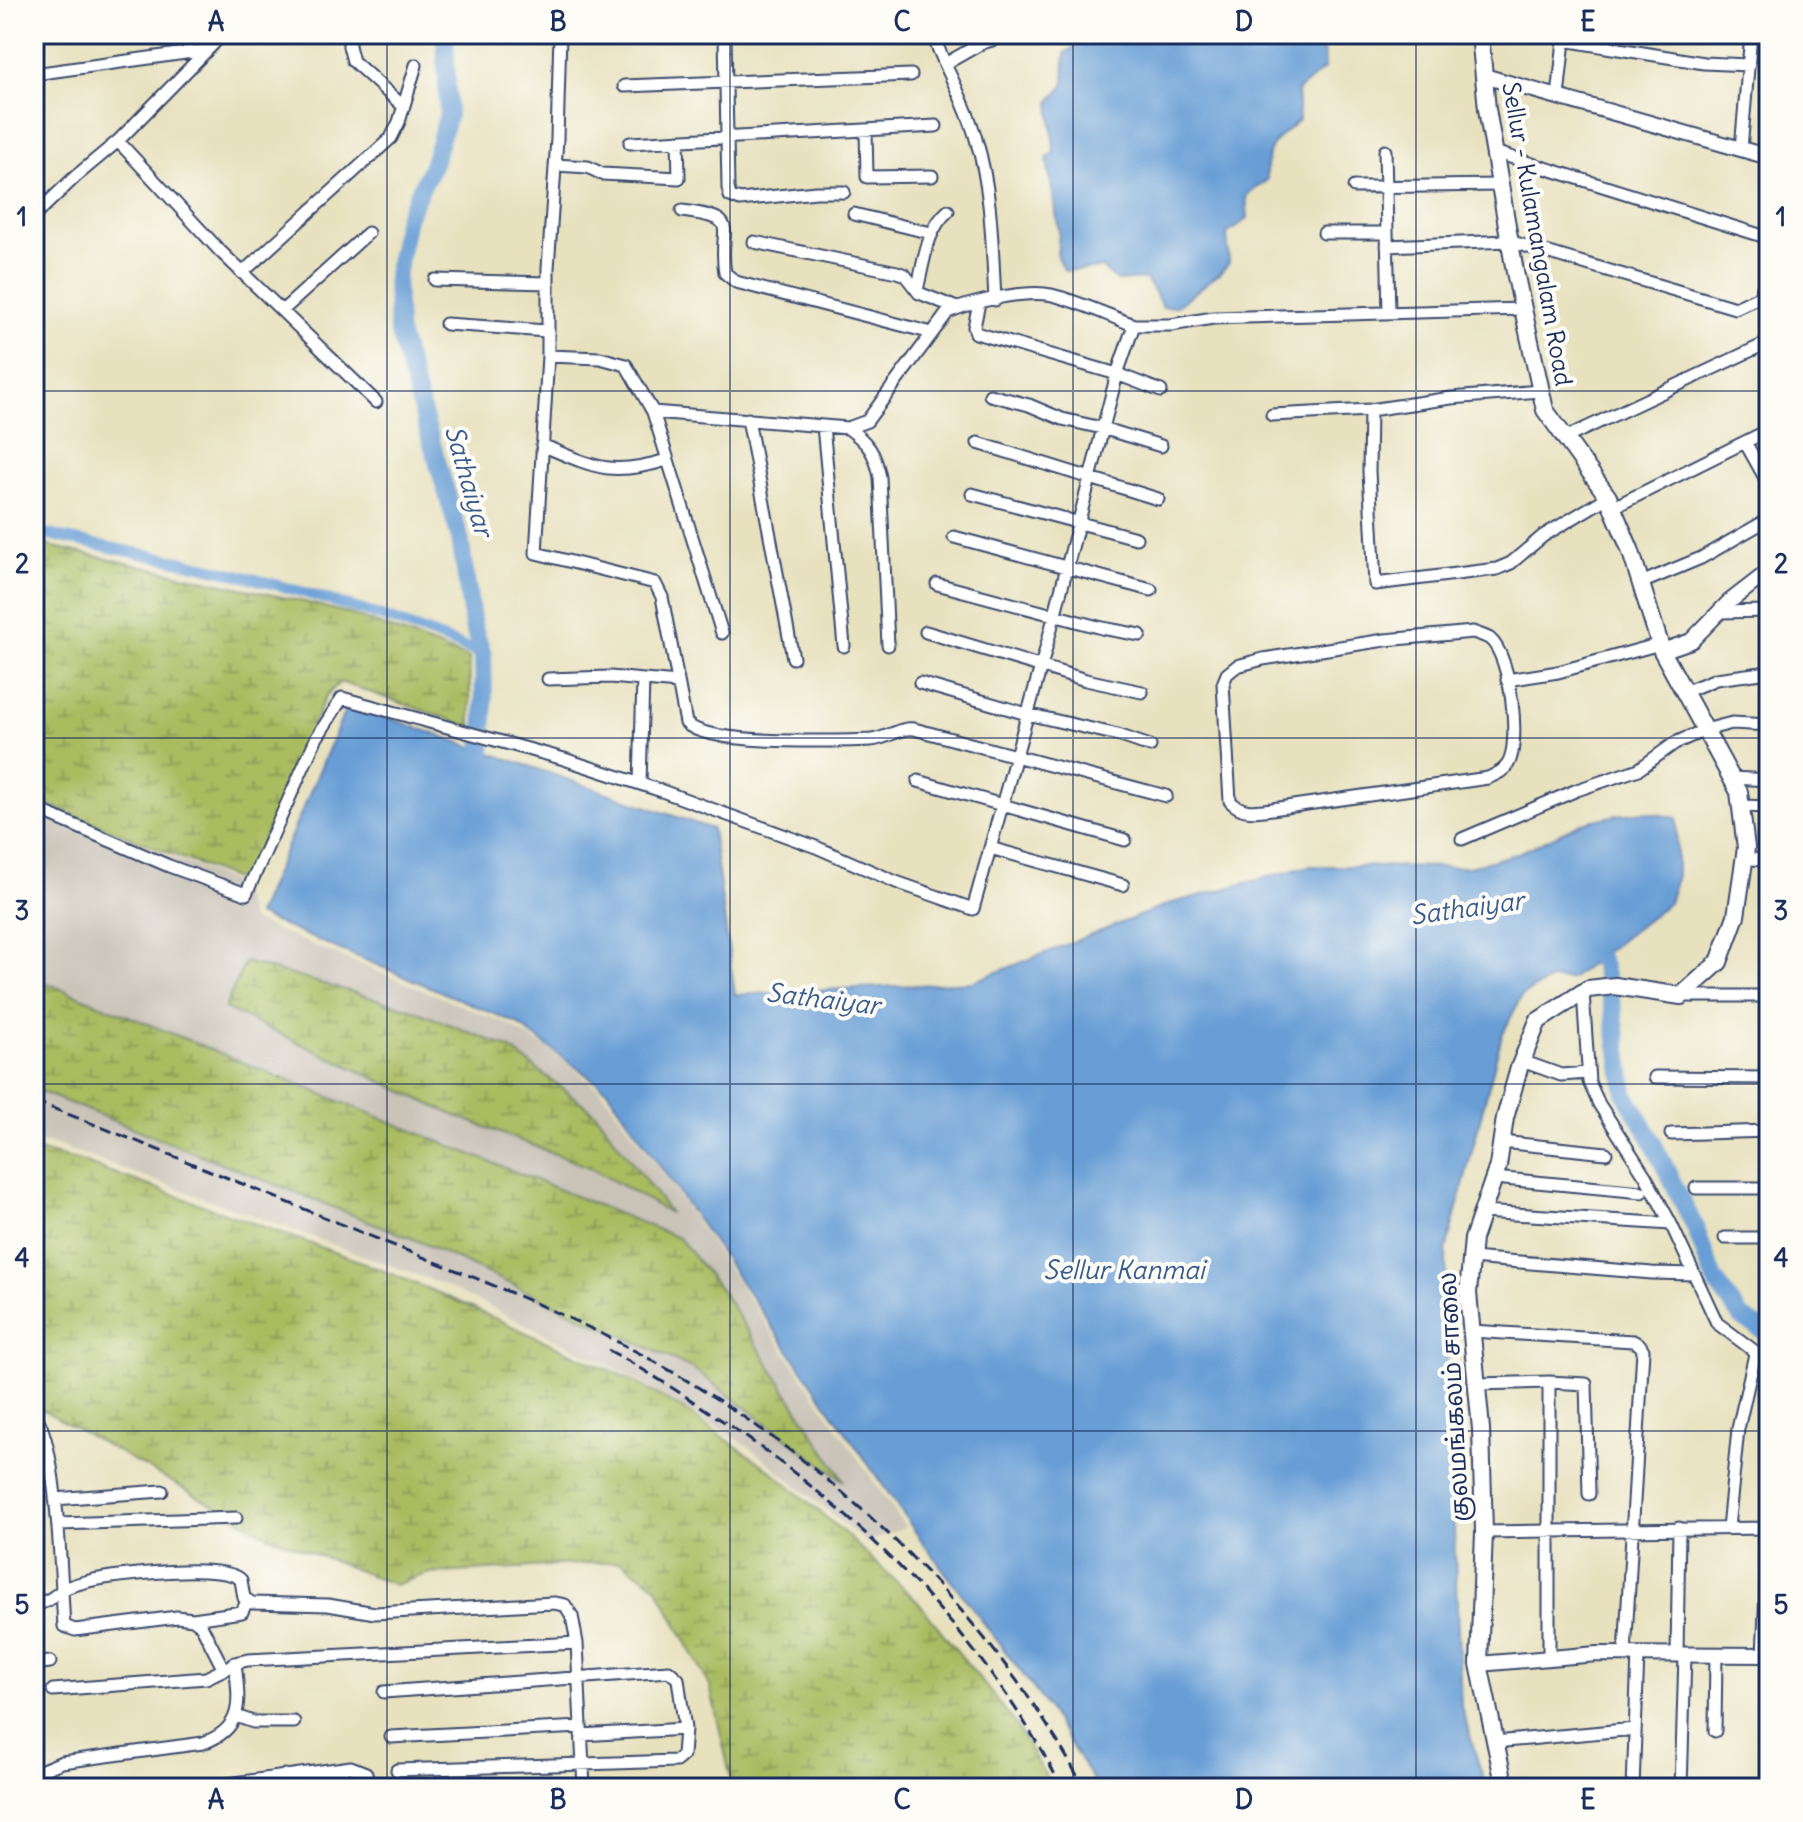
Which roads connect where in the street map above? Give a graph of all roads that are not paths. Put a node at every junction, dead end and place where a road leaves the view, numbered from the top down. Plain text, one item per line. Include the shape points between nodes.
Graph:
1 (187, 34) edge
2 (223, 34) edge
3 (349, 34) edge
4 (560, 34) edge
5 (725, 34) edge
6 (932, 34) edge
7 (1011, 34) edge
8 (1480, 34) edge
9 (1751, 34) edge
10 (980, 38) edge
11 (207, 50) junction
12 (189, 52) junction
13 (945, 64) junction
14 (416, 65) dead end
15 (1749, 65) junction
16 (34, 74) edge
17 (911, 75) dead end
18 (1484, 76) junction
19 (726, 82) junction
20 (624, 86) dead end
21 (1558, 97) junction
22 (403, 106) junction
23 (936, 126) dead end
24 (866, 130) junction
25 (728, 137) junction
26 (678, 140) junction
27 (118, 141) junction
28 (630, 143) dead end
29 (1741, 149) junction
30 (1385, 151) dead end
31 (1494, 152) junction
32 (1769, 157) edge
33 (555, 165) junction
34 (932, 176) dead end
35 (1500, 185) junction
36 (34, 187) edge
37 (1354, 187) dead end
38 (1386, 187) junction
39 (844, 192) dead end
40 (682, 211) dead end
41 (948, 211) dead end
42 (36, 214) edge
43 (854, 214) dead end
44 (368, 233) dead end
45 (931, 233) junction
46 (1324, 233) dead end
47 (1769, 238) edge
48 (1387, 239) junction
49 (1509, 241) junction
50 (754, 242) dead end
51 (242, 273) junction
52 (1769, 274) edge
53 (435, 280) dead end
54 (548, 283) junction
55 (917, 290) junction
56 (1759, 297) junction
57 (995, 300) junction
58 (979, 303) junction
59 (957, 308) junction
60 (1523, 309) junction
61 (1769, 309) edge
62 (282, 311) junction
63 (1389, 313) junction
64 (446, 324) dead end
65 (1134, 325) junction
66 (547, 331) junction
67 (932, 333) junction
68 (1769, 342) edge
69 (548, 356) junction
70 (1117, 374) junction
71 (1161, 391) dead end
72 (1540, 391) junction
73 (990, 395) dead end
74 (376, 402) dead end
75 (1370, 410) junction
76 (653, 412) junction
77 (1272, 415) dead end
78 (748, 419) junction
79 (823, 426) junction
80 (848, 428) junction
81 (1102, 428) junction
82 (1769, 430) edge
83 (1565, 438) junction
84 (1745, 442) junction
85 (978, 443) dead end
86 (542, 445) junction
87 (1161, 446) dead end
88 (667, 460) junction
89 (1090, 476) junction
90 (1769, 485) edge
91 (972, 494) dead end
92 (1158, 499) dead end
93 (1610, 502) junction
94 (1769, 519) edge
95 (1077, 524) junction
96 (954, 537) dead end
97 (1136, 538) dead end
98 (1066, 568) junction
99 (1769, 571) edge
100 (1641, 583) junction
101 (937, 584) dead end
102 (1151, 590) dead end
103 (1769, 611) edge
104 (1719, 612) junction
105 (1054, 615) junction
106 (926, 632) dead end
107 (722, 633) dead end
108 (1140, 635) dead end
109 (888, 645) dead end
110 (844, 646) dead end
111 (1661, 648) junction
112 (793, 658) dead end
113 (1041, 666) junction
114 (1769, 672) edge
115 (548, 679) dead end
116 (643, 680) junction
117 (1507, 680) junction
118 (678, 683) junction
119 (920, 683) dead end
120 (1142, 692) dead end
121 (1684, 692) junction
122 (1027, 714) junction
123 (1769, 725) edge
124 (1705, 730) junction
125 (1150, 746) dead end
126 (1017, 755) junction
127 (1732, 778) junction
128 (1769, 780) edge
129 (918, 781) dead end
130 (640, 783) junction
131 (1166, 796) dead end
132 (1002, 806) junction
133 (1741, 806) junction
134 (1769, 807) edge
135 (34, 808) edge
136 (1462, 839) dead end
137 (1125, 840) dead end
138 (990, 848) junction
139 (1745, 858) junction
140 (1769, 861) edge
141 (1123, 885) dead end
142 (1585, 990) junction
143 (1681, 996) junction
144 (1769, 996) edge
145 (1522, 1061) junction
146 (1588, 1073) junction
147 (1655, 1077) dead end
148 (1769, 1078) edge
149 (1769, 1131) edge
150 (1671, 1134) dead end
151 (1501, 1142) junction
152 (1606, 1153) dead end
153 (1494, 1178) junction
154 (1696, 1188) dead end
155 (1769, 1188) edge
156 (1642, 1192) dead end
157 (1482, 1212) junction
158 (1671, 1224) junction
159 (1725, 1238) dead end
160 (1769, 1238) edge
161 (1471, 1258) junction
162 (1694, 1274) junction
163 (1472, 1331) junction
164 (1755, 1354) junction
165 (1769, 1362) edge
166 (1549, 1382) junction
167 (1477, 1384) junction
168 (34, 1414) edge
169 (49, 1461) junction
170 (34, 1462) edge
171 (162, 1491) dead end
172 (1589, 1494) dead end
173 (55, 1499) junction
174 (236, 1518) dead end
175 (59, 1524) junction
176 (1633, 1528) junction
177 (1679, 1528) junction
178 (1728, 1528) junction
179 (1769, 1528) edge
180 (1551, 1530) junction
181 (1484, 1532) junction
182 (61, 1590) junction
183 (247, 1601) junction
184 (34, 1605) edge
185 (193, 1619) junction
186 (577, 1643) junction
187 (1632, 1654) junction
188 (1681, 1655) junction
189 (1716, 1655) junction
190 (1766, 1655) edge
191 (1549, 1658) junction
192 (50, 1662) dead end
193 (235, 1663) junction
194 (34, 1664) edge
195 (1479, 1664) junction
196 (224, 1670) junction
197 (578, 1679) junction
198 (53, 1690) dead end
199 (384, 1692) dead end
200 (236, 1716) junction
201 (294, 1722) dead end
202 (685, 1729) junction
203 (1635, 1729) junction
204 (581, 1731) junction
205 (1715, 1731) dead end
206 (391, 1737) dead end
207 (1495, 1742) junction
208 (583, 1764) junction
209 (397, 1770) dead end
210 (34, 1774) edge
211 (286, 1782) edge
212 (42, 1788) edge
213 (199, 1788) edge
214 (369, 1788) edge
215 (584, 1788) edge
216 (1505, 1788) edge
217 (1633, 1788) edge
218 (1681, 1788) edge

1 - 12 street
2 - 11 street
3 - 22 street via 353,61
4 - 33 street
5 - 19 street
6 - 13 street
7 - 10 street
8 - 18 main road, Sellur - Kulamangalam Road
9 - 15 street
10 - 13 street
11 - 12 street
11 - 27 street
12 - 16 street
13 - 57 street via 976,136 983,167
14 - 22 street
15 - 21 street via 1704,63 1564,40
15 - 29 street
17 - 19 street
18 - 21 street
18 - 31 main road, Sellur - Kulamangalam Road
19 - 20 street
19 - 25 street
21 - 29 street
22 - 51 street via 391,138
23 - 24 street
24 - 25 street
24 - 34 street via 867,177
25 - 26 street
25 - 39 street via 728,188 735,199
26 - 28 street
26 - 33 street via 679,178 602,174 588,167
27 - 42 street
27 - 51 street
29 - 32 street
30 - 38 street
31 - 35 main road, Sellur - Kulamangalam Road
31 - 47 street
33 - 54 street
35 - 38 street
35 - 49 main road, Sellur - Kulamangalam Road
36 - 42 street
37 - 38 street
38 - 48 street
40 - 67 street via 721,219 725,273 736,282
41 - 45 street
43 - 45 street
44 - 62 street
45 - 55 street
46 - 48 street
48 - 49 street
48 - 63 street
49 - 56 street via 1735,308
49 - 60 main road, Sellur - Kulamangalam Road
50 - 55 street via 897,272
51 - 62 street
52 - 56 street
53 - 54 street
54 - 66 street
55 - 59 street
56 - 61 street
57 - 58 street
57 - 65 street via 1051,295
58 - 59 street
58 - 70 street via 976,333
59 - 67 street
60 - 63 street
60 - 72 main road, Sellur - Kulamangalam Road
62 - 74 street
63 - 65 street
64 - 66 street
65 - 70 street
66 - 69 street
67 - 80 street via 867,421
68 - 83 street
69 - 76 street via 626,365
69 - 86 street
70 - 71 street
70 - 81 street
72 - 75 street
72 - 83 main road, Sellur - Kulamangalam Road via 1545,410
73 - 81 street
75 - 77 street
75 - 93 street via 1375,584 1497,569 1543,536
76 - 78 street
76 - 88 street
78 - 79 street
78 - 112 street
79 - 80 street
79 - 110 street
80 - 109 street via 867,443 880,477
81 - 87 street
81 - 89 street
82 - 84 street
83 - 93 main road, Sellur - Kulamangalam Road
84 - 90 street
84 - 93 street
85 - 89 street
86 - 88 street via 615,470
86 - 118 street via 536,553 655,583
88 - 107 street
89 - 92 street
89 - 95 street
91 - 95 street
93 - 100 main road, Sellur - Kulamangalam Road
94 - 100 street via 1701,558
95 - 97 street
95 - 98 street
96 - 98 street
98 - 102 street
98 - 105 street
99 - 104 street
100 - 111 main road, Sellur - Kulamangalam Road
101 - 105 street
103 - 104 street
104 - 111 street via 1691,641
105 - 108 street
105 - 113 street
106 - 113 street
111 - 117 street
111 - 121 main road, Sellur - Kulamangalam Road
113 - 120 street
113 - 122 street
114 - 121 street via 1716,679
115 - 116 street
116 - 118 street
116 - 130 street
117 - 117 street via 1514,748 1504,770 1488,778 1251,811 1237,809 1230,801 1223,684 1237,666 1385,640 1473,632 1490,638 1498,649
118 - 126 street via 686,723 700,733 855,741 883,740 902,730
119 - 122 street
121 - 124 main road, Sellur - Kulamangalam Road
122 - 125 street
122 - 126 street
123 - 124 street via 1732,723
124 - 127 main road, Sellur - Kulamangalam Road
124 - 136 street via 1675,743 1639,769
126 - 131 street
126 - 132 street
127 - 128 street
127 - 133 main road, Sellur - Kulamangalam Road
129 - 132 street
130 - 135 street via 342,698 316,739 246,894
130 - 138 street via 973,909
132 - 137 street
132 - 138 street
133 - 134 street
133 - 139 main road, Sellur - Kulamangalam Road
138 - 141 street
139 - 140 street
139 - 143 main road, Sellur - Kulamangalam Road via 1736,916 1719,962
142 - 143 main road, குலமங்கலம் சாலை via 1615,986
142 - 145 main road, குலமங்கலம் சாலை via 1538,1021
142 - 146 street
143 - 144 street
145 - 146 street via 1561,1075
145 - 151 main road, குலமங்கலம் சாலை
146 - 158 street via 1599,1104
147 - 148 street
149 - 150 street
151 - 152 street
151 - 153 main road, குலமங்கலம் சாலை
153 - 156 street
153 - 157 main road, குலமங்கலம் சாலை
154 - 155 street
157 - 158 street
157 - 161 main road, குலமங்கலம் சாலை
158 - 162 street
159 - 160 street
161 - 162 street
161 - 163 main road, குலமங்கலம் சாலை
162 - 164 street via 1717,1323
163 - 167 main road, குலமங்கலம் சாலை
163 - 176 street via 1640,1345 1644,1360
164 - 165 street
164 - 178 street via 1738,1429
166 - 167 street
166 - 172 street via 1580,1382 1587,1387
166 - 180 street
167 - 181 main road, குலமங்கலம் சாலை
168 - 169 street via 44,1430
169 - 170 street
169 - 173 street
171 - 173 street
173 - 175 street
174 - 175 street
175 - 182 street
176 - 177 street
176 - 180 street
176 - 187 street
177 - 178 street
177 - 188 street
178 - 179 street
179 - 190 street
180 - 181 street
180 - 191 street
181 - 195 main road, குலமங்கலம் சாலை
182 - 183 street via 147,1573 232,1573 241,1580
182 - 184 street via 54,1599
182 - 185 street via 64,1626 75,1630
183 - 185 street via 242,1612
183 - 186 street via 375,1613 554,1603 570,1609
185 - 196 street
186 - 193 street
186 - 197 street
187 - 188 street
187 - 191 street
187 - 203 street
188 - 189 street
188 - 218 street
189 - 190 street
189 - 205 street
191 - 195 street
192 - 194 street
193 - 196 street
193 - 200 street
195 - 207 main road, குலமங்கலம் சாலை
196 - 198 street via 206,1678
197 - 199 street
197 - 202 street via 673,1672
197 - 204 street
200 - 201 street via 253,1722
200 - 210 street via 226,1732 203,1743 62,1762
202 - 204 street
202 - 208 street via 683,1755 676,1761
203 - 207 street
203 - 217 street
204 - 206 street
204 - 208 street
207 - 216 main road, குலமங்கலம் சாலை
208 - 209 street
208 - 215 street
210 - 212 street
211 - 213 street
211 - 214 street via 351,1767 366,1773

